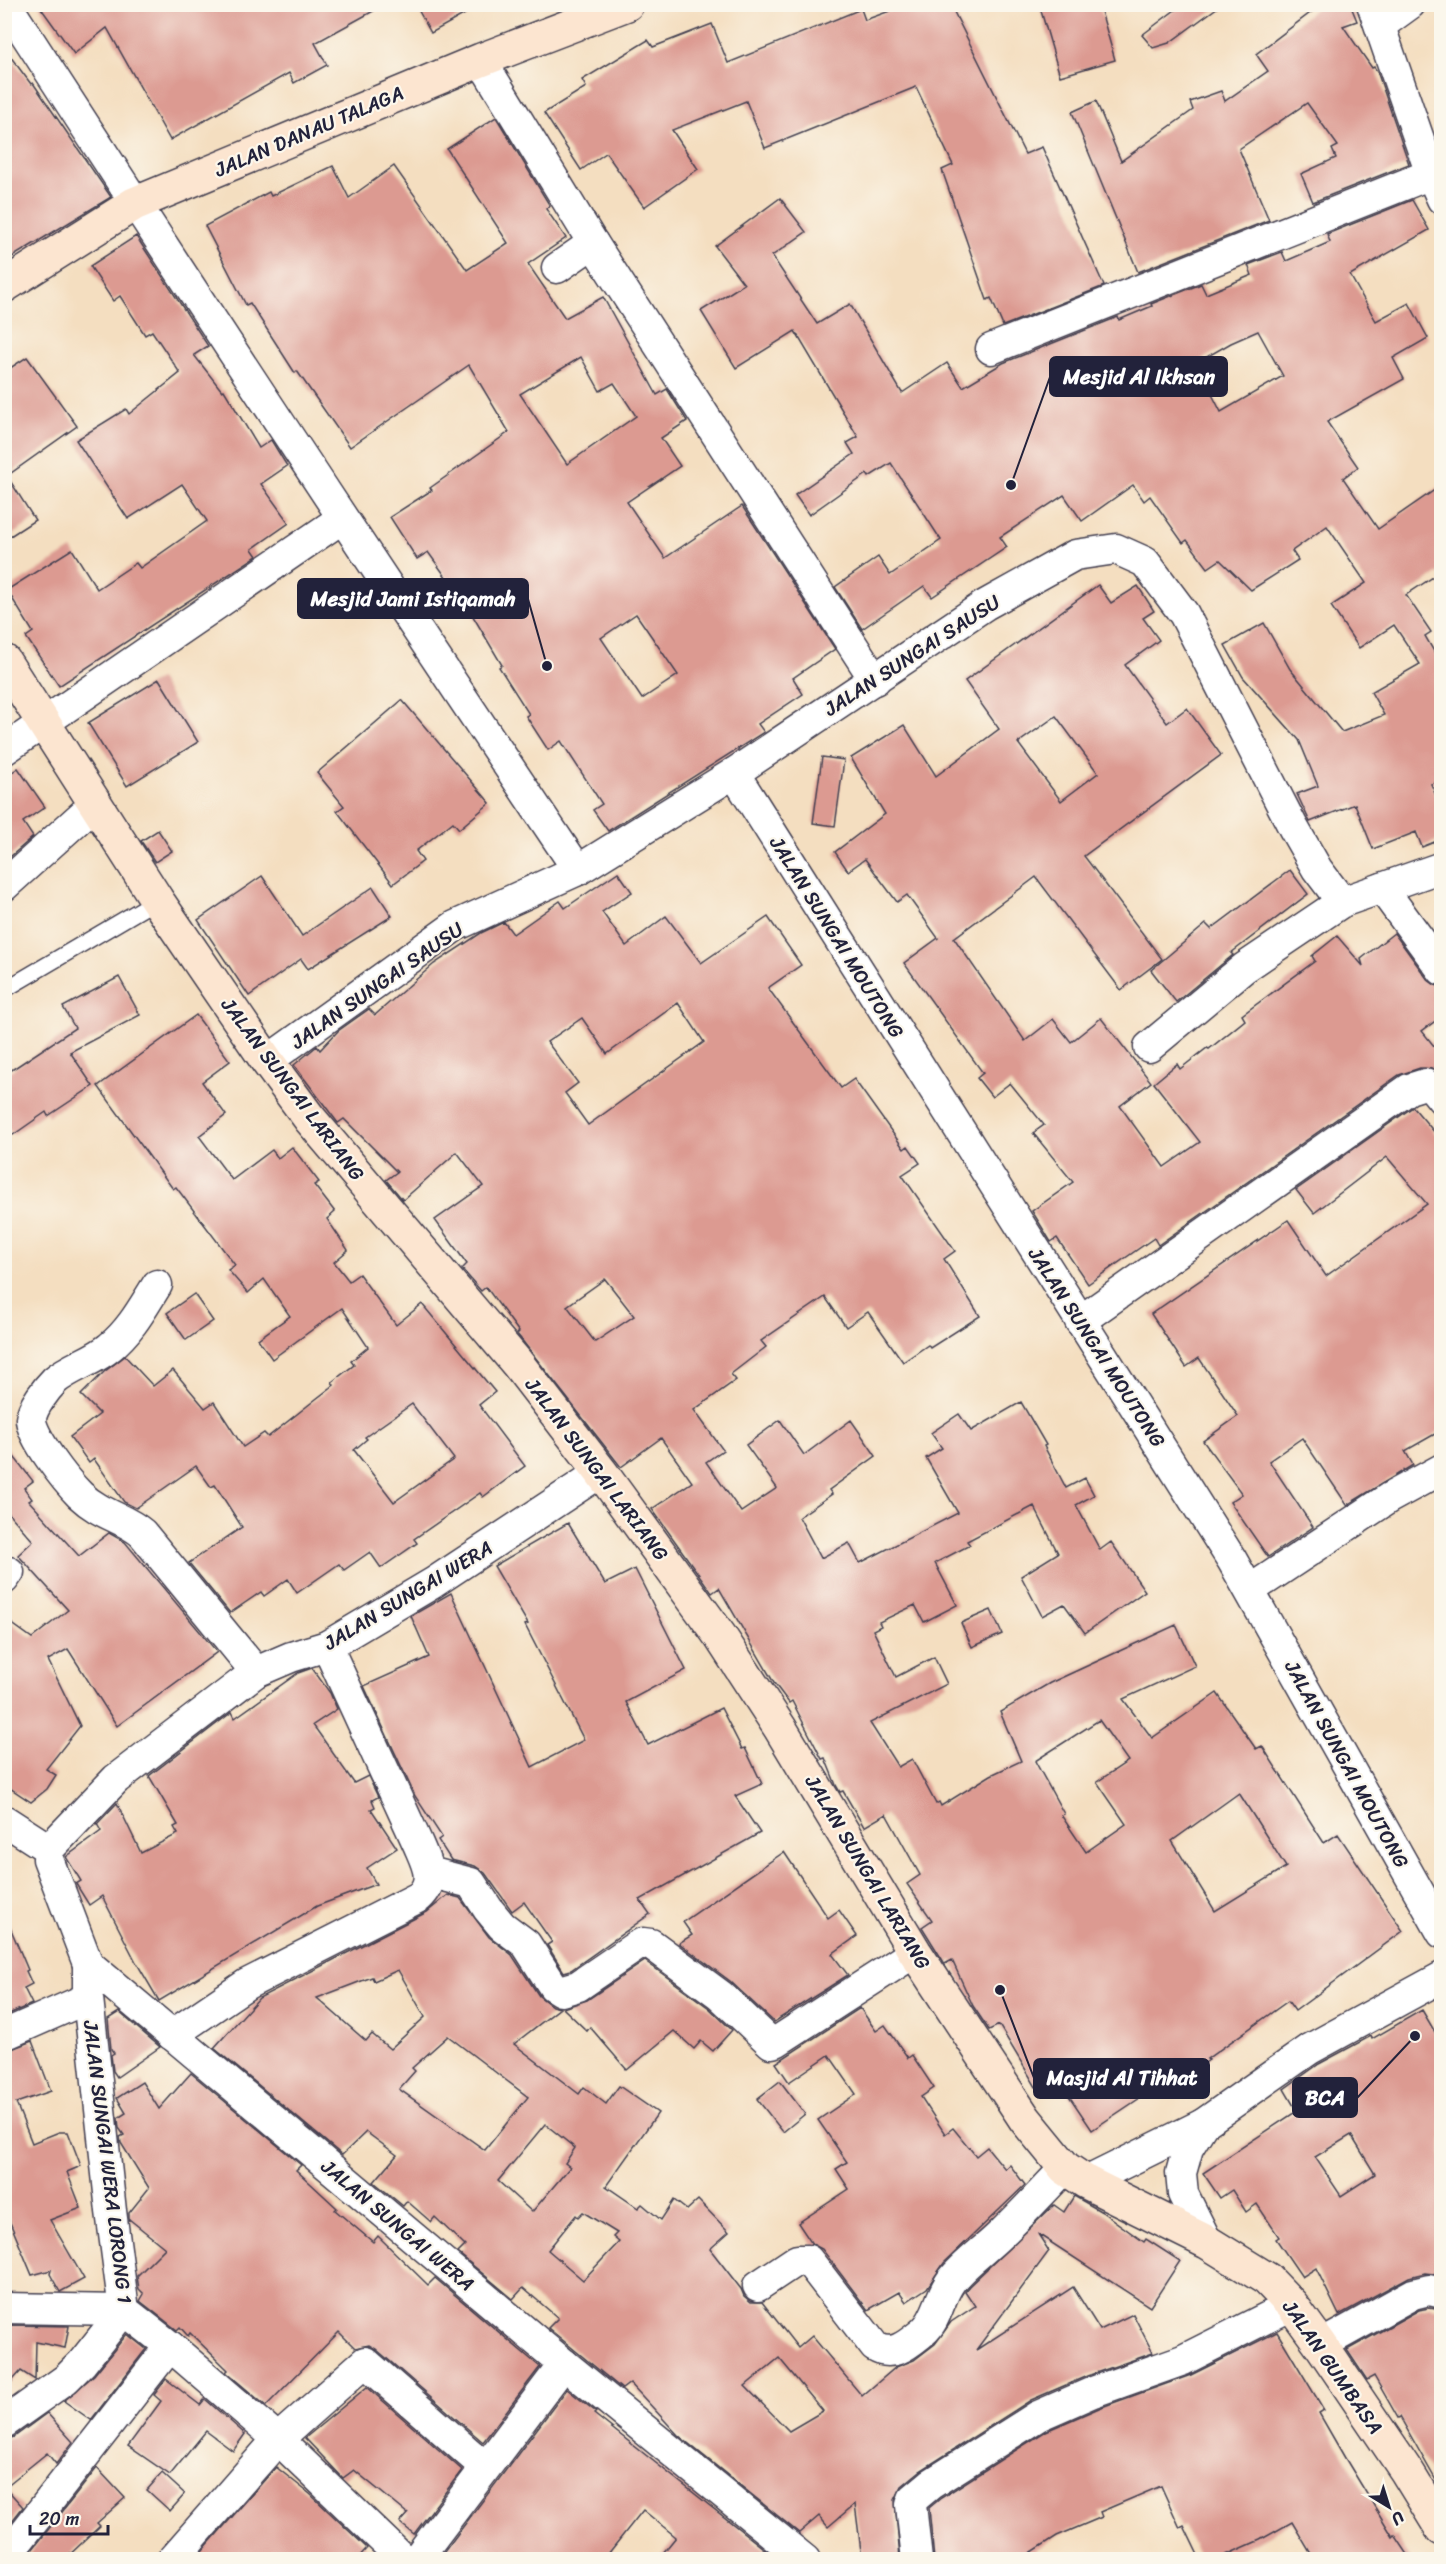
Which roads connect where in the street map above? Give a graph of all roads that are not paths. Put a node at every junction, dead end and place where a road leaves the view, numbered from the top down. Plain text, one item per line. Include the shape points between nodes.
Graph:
1 (6, 4) edge
2 (1410, 4) edge
3 (615, 7) edge
4 (1376, 15) edge
5 (481, 60) junction
6 (1436, 187) edge
7 (134, 204) junction
8 (593, 243) junction
9 (557, 268) dead end
10 (4, 286) edge
11 (991, 349) dead end
12 (341, 519) junction
13 (4, 661) edge
14 (875, 680) junction
15 (45, 723) junction
16 (4, 750) edge
17 (734, 773) junction
18 (96, 803) junction
19 (1442, 867) edge
20 (578, 870) junction
21 (4, 886) edge
22 (1382, 888) junction
23 (157, 900) junction
24 (1342, 902) junction
25 (1442, 970) edge
26 (4, 990) edge
27 (1149, 1047) dead end
28 (267, 1061) junction
29 (1442, 1099) edge
30 (157, 1285) dead end
31 (1080, 1321) junction
32 (1442, 1469) edge
33 (601, 1472) junction
34 (1250, 1590) junction
35 (327, 1646) junction
36 (256, 1672) junction
37 (4, 1820) edge
38 (49, 1849) junction
39 (429, 1872) junction
40 (1442, 1933) edge
41 (915, 1952) junction
42 (88, 1964) junction
43 (1442, 1977) edge
44 (88, 1998) junction
45 (4, 2035) edge
46 (172, 2035) junction
47 (1203, 2124) junction
48 (1076, 2175) junction
49 (1207, 2242) junction
50 (758, 2286) dead end
51 (1442, 2293) edge
52 (1292, 2305) junction
53 (4, 2308) edge
54 (124, 2310) junction
55 (1321, 2345) junction
56 (170, 2346) junction
57 (564, 2364) junction
58 (4, 2422) edge
59 (278, 2439) junction
60 (485, 2467) junction
61 (1442, 2529) edge
62 (4, 2559) edge
63 (172, 2559) edge
64 (404, 2559) edge
65 (416, 2559) edge
66 (805, 2559) edge
67 (917, 2559) edge

1 - 7 street
2 - 4 street
3 - 5 street, JALAN DANAU TALAGA
4 - 6 street
5 - 7 street, JALAN DANAU TALAGA
5 - 8 street
6 - 11 street
7 - 10 street, JALAN DANAU TALAGA
7 - 12 street
8 - 9 street
8 - 14 street
12 - 15 street
12 - 20 street
13 - 15 street, JALAN SUNGAI LARIANG
14 - 17 street, JALAN SUNGAI SAUSU
14 - 24 street, JALAN SUNGAI SAUSU via 985,605 1075,555 1116,549 1144,562 1184,614 1293,827
15 - 16 street
15 - 18 street, JALAN SUNGAI LARIANG
17 - 20 street, JALAN SUNGAI SAUSU
17 - 31 street, JALAN SUNGAI MOUTONG
18 - 21 street
18 - 23 street, JALAN SUNGAI LARIANG
19 - 22 street
20 - 28 street, JALAN SUNGAI SAUSU via 455,926
22 - 24 street
22 - 25 street
23 - 26 lane
23 - 28 street, JALAN SUNGAI LARIANG
24 - 27 street via 1244,968
28 - 33 street, JALAN SUNGAI LARIANG via 325,1137 518,1363
29 - 31 street via 1425,1084 1409,1089
30 - 36 street via 126,1332 110,1348 54,1381 31,1417 33,1427 79,1494 142,1533
31 - 34 street, JALAN SUNGAI MOUTONG
32 - 34 street via 1389,1498
33 - 35 street, JALAN SUNGAI WERA via 463,1565
33 - 41 street, JALAN SUNGAI LARIANG via 726,1645
34 - 40 street, JALAN SUNGAI MOUTONG
35 - 36 street, JALAN SUNGAI WERA
35 - 39 street
36 - 38 street, JALAN SUNGAI WERA via 116,1779
37 - 38 street
38 - 42 street, JALAN SUNGAI WERA via 48,1859
39 - 41 street via 471,1883 502,1926 525,1944 553,1986 561,1991 578,1986 635,1947 651,1944 720,1995 771,2043
39 - 46 street via 428,1885 419,1897 247,1984
41 - 48 street, JALAN SUNGAI LARIANG via 1025,2119
42 - 44 street, JALAN SUNGAI WERA LORONG 1
42 - 46 street, JALAN SUNGAI WERA
43 - 47 street via 1310,2049
44 - 45 street
44 - 54 street, JALAN SUNGAI WERA LORONG 1
46 - 57 street, JALAN SUNGAI WERA
47 - 48 street
47 - 49 street via 1188,2148 1181,2173 1183,2194
48 - 49 street, JALAN SUNGAI LARIANG
48 - 50 street via 951,2281 925,2331 893,2351 887,2353 875,2347 808,2260 797,2260
49 - 52 street, JALAN GUMBASA via 1267,2279
51 - 55 street via 1429,2290 1413,2294
52 - 55 street, JALAN GUMBASA
52 - 67 street via 1183,2360 1038,2416 931,2484 911,2505
53 - 54 street
54 - 56 street, JALAN SUNGAI WERA LORONG 1
54 - 58 street via 66,2379
55 - 61 street, JALAN GUMBASA
56 - 59 street, JALAN SUNGAI WERA LORONG 1
56 - 62 street
57 - 60 street
57 - 66 street, JALAN SUNGAI WERA
59 - 60 street via 365,2362
59 - 63 street
59 - 64 street, JALAN SUNGAI WERA LORONG 1
60 - 65 street

